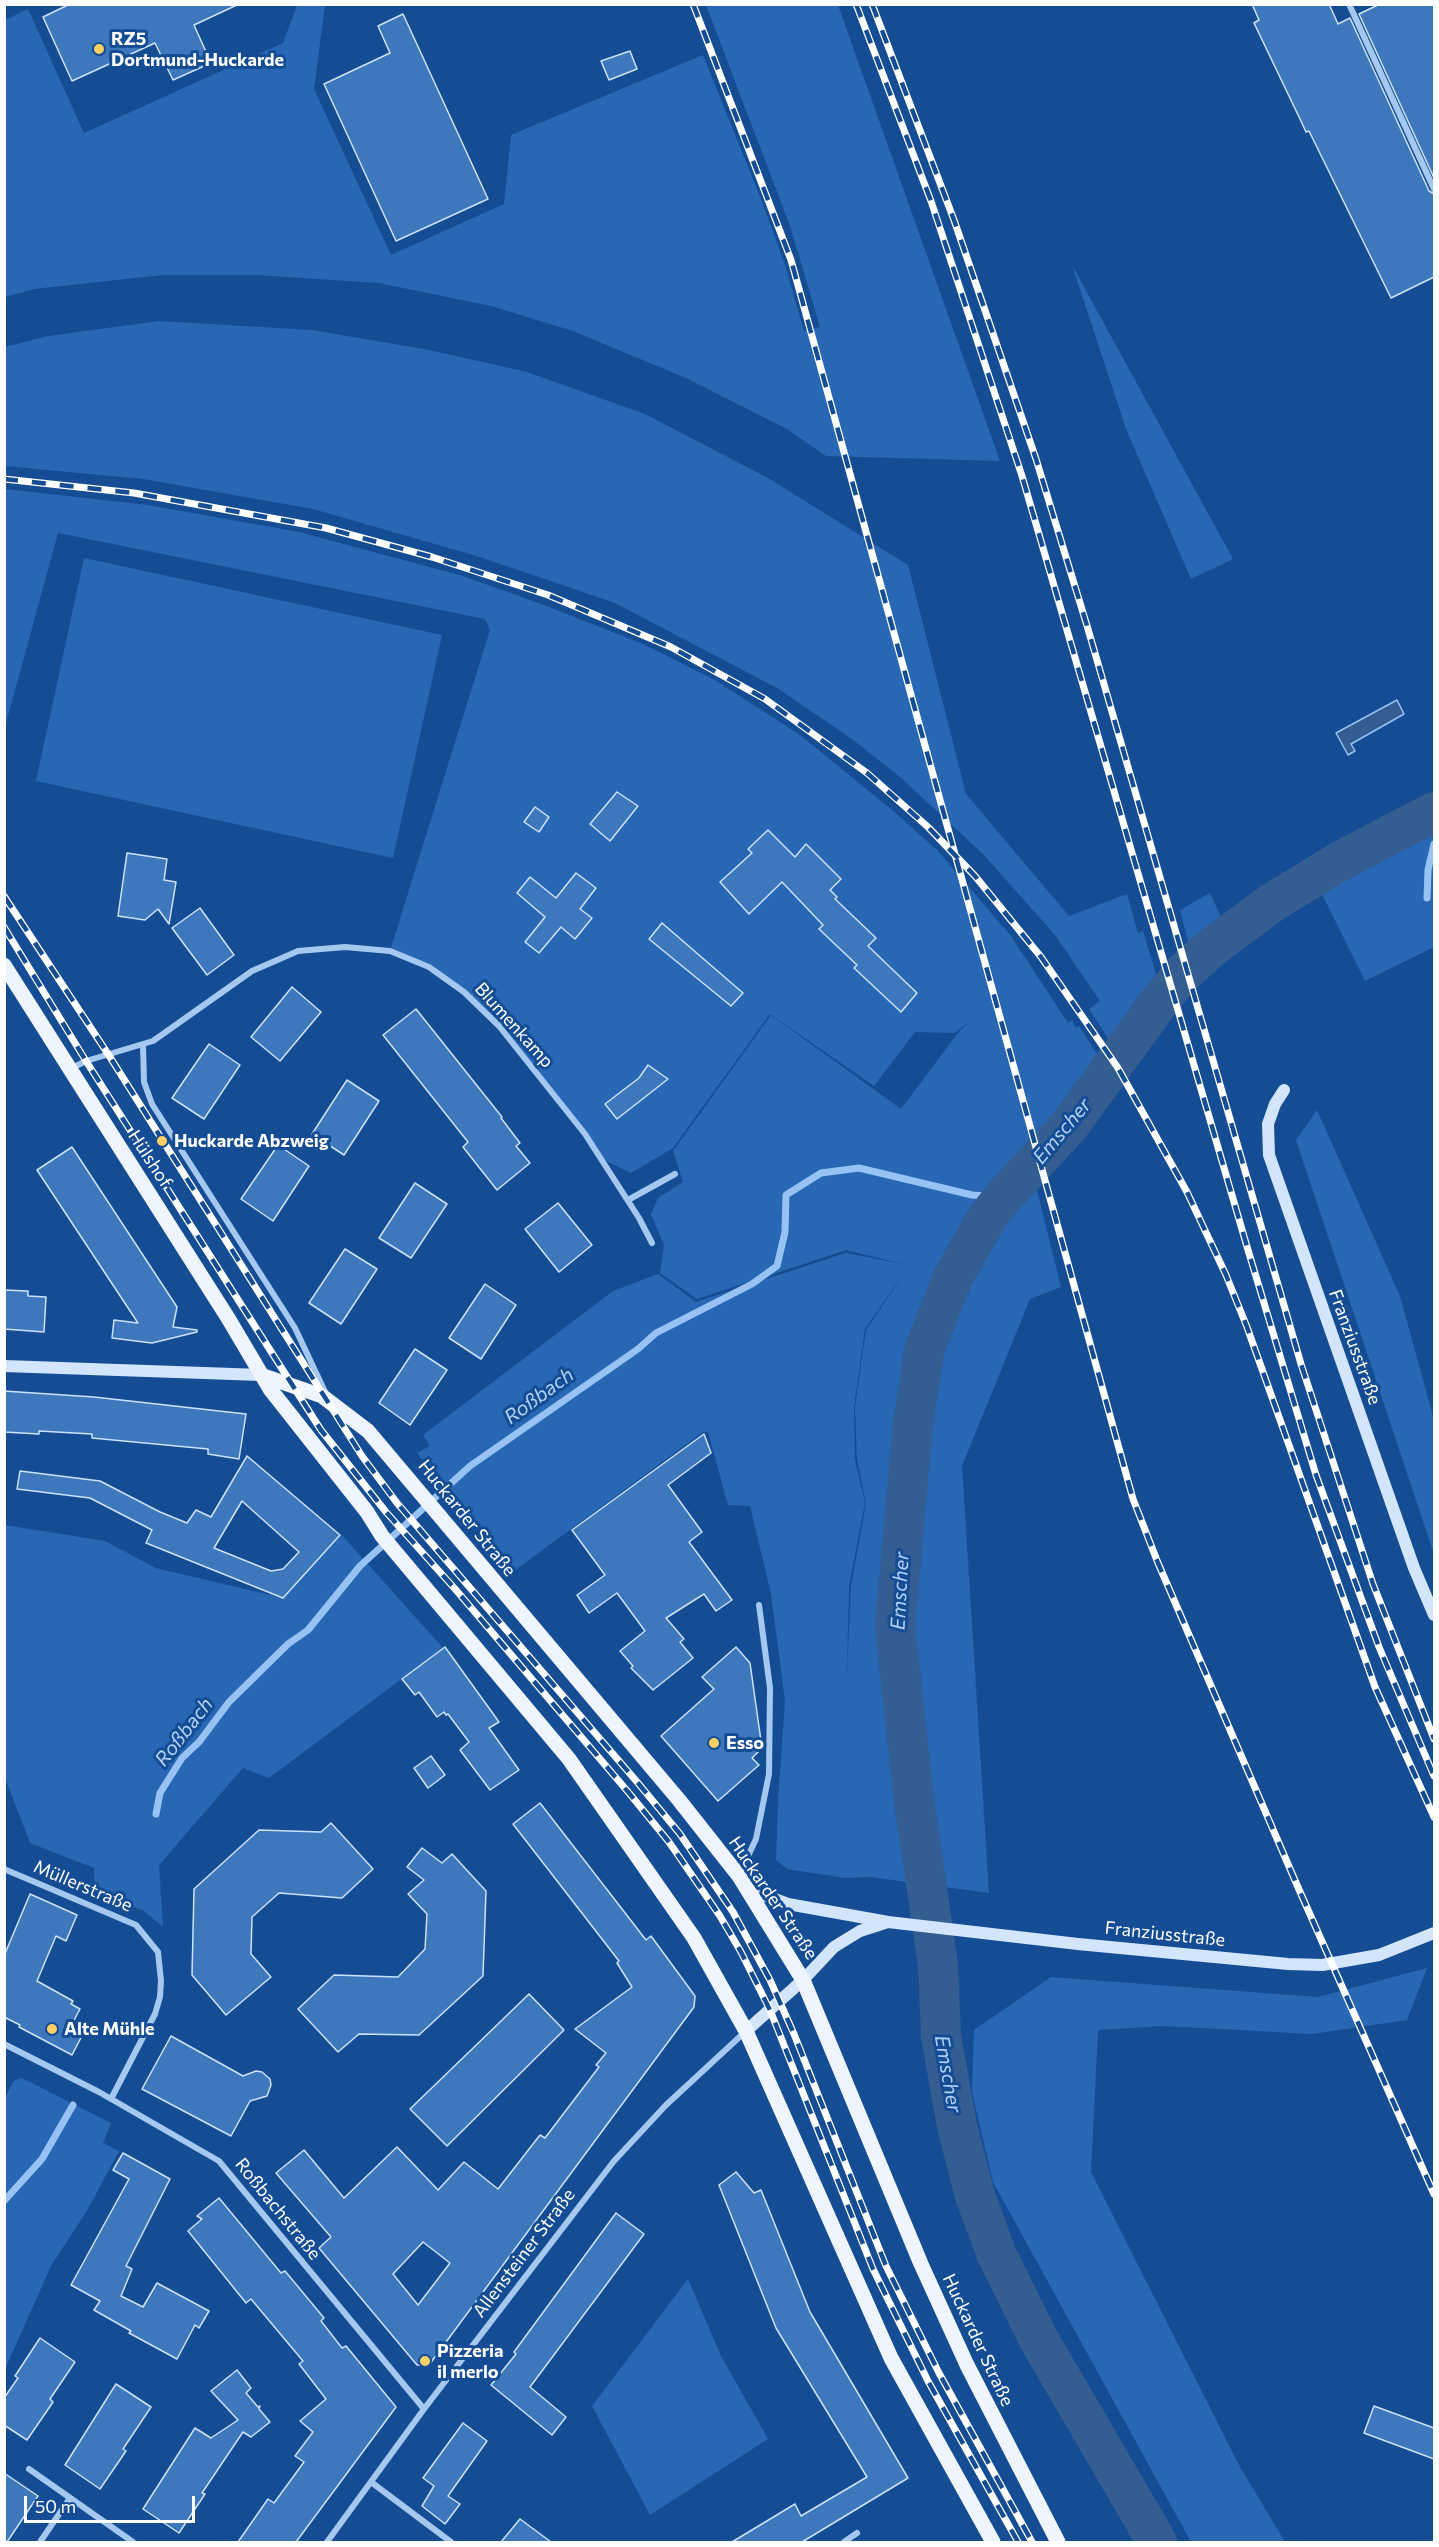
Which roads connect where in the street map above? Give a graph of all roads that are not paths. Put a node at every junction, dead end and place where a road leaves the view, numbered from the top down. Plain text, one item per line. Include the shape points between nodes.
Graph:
1 (1349, 4) edge
2 (1434, 189) edge
3 (4, 965) edge
4 (143, 1045) junction
5 (70, 1070) junction
6 (1284, 1090) dead end
7 (675, 1174) dead end
8 (628, 1200) junction
9 (652, 1243) dead end
10 (4, 1366) edge
11 (261, 1375) junction
12 (328, 1401) junction
13 (759, 1605) dead end
14 (1434, 1615) edge
15 (4, 1869) edge
16 (743, 1882) junction
17 (894, 1923) junction
18 (1434, 1934) edge
19 (803, 1980) junction
20 (746, 2031) junction
21 (4, 2044) edge
22 (111, 2099) junction
23 (424, 2409) junction
24 (29, 2469) dead end
25 (371, 2482) junction
26 (70, 2498) junction
27 (857, 2533) dead end
28 (40, 2542) edge
29 (133, 2542) edge
30 (327, 2542) edge
31 (451, 2542) edge
32 (844, 2542) edge
33 (993, 2542) edge
34 (1058, 2542) edge

1 - 2 street
3 - 5 main road, Hülshof
4 - 5 street, Blumenkamp via 86,1061
4 - 8 street, Blumenkamp via 162,1036 252,971 298,951 345,947 390,951 429,967 464,992 499,1026 585,1134
4 - 12 street, Hülshof via 144,1082 153,1104 295,1328
5 - 11 main road, Hülshof
6 - 14 street, Franziusstraße via 1268,1124 1269,1155
7 - 8 street
8 - 9 street, Blumenkamp
10 - 11 street, Huckarder Straße
11 - 12 main road, Huckarder Straße
11 - 20 main road via 401,1558 581,1776 694,1938
12 - 16 main road, Huckarder Straße via 369,1431 679,1800
13 - 16 street via 770,1688 769,1774
15 - 22 street, Müllerstraße via 136,1925 158,1952 161,1981 155,2014
16 - 17 street, Franziusstraße via 788,1904
16 - 19 main road, Huckarder Straße
17 - 18 street, Franziusstraße via 1322,1965 1378,1955
17 - 19 street, Franziusstraße via 847,1938
19 - 20 street, Franziusstraße
19 - 34 main road, Huckarder Straße via 962,2355
20 - 23 street, Allensteiner Straße via 666,2105 614,2161
20 - 33 main road via 891,2358
21 - 22 street, Roßbachstraße
22 - 23 street, Roßbachstraße via 219,2161
23 - 25 street, Allensteiner Straße
24 - 26 street
25 - 30 street, Allensteiner Straße
25 - 31 street
26 - 28 street
26 - 29 street
27 - 32 street

